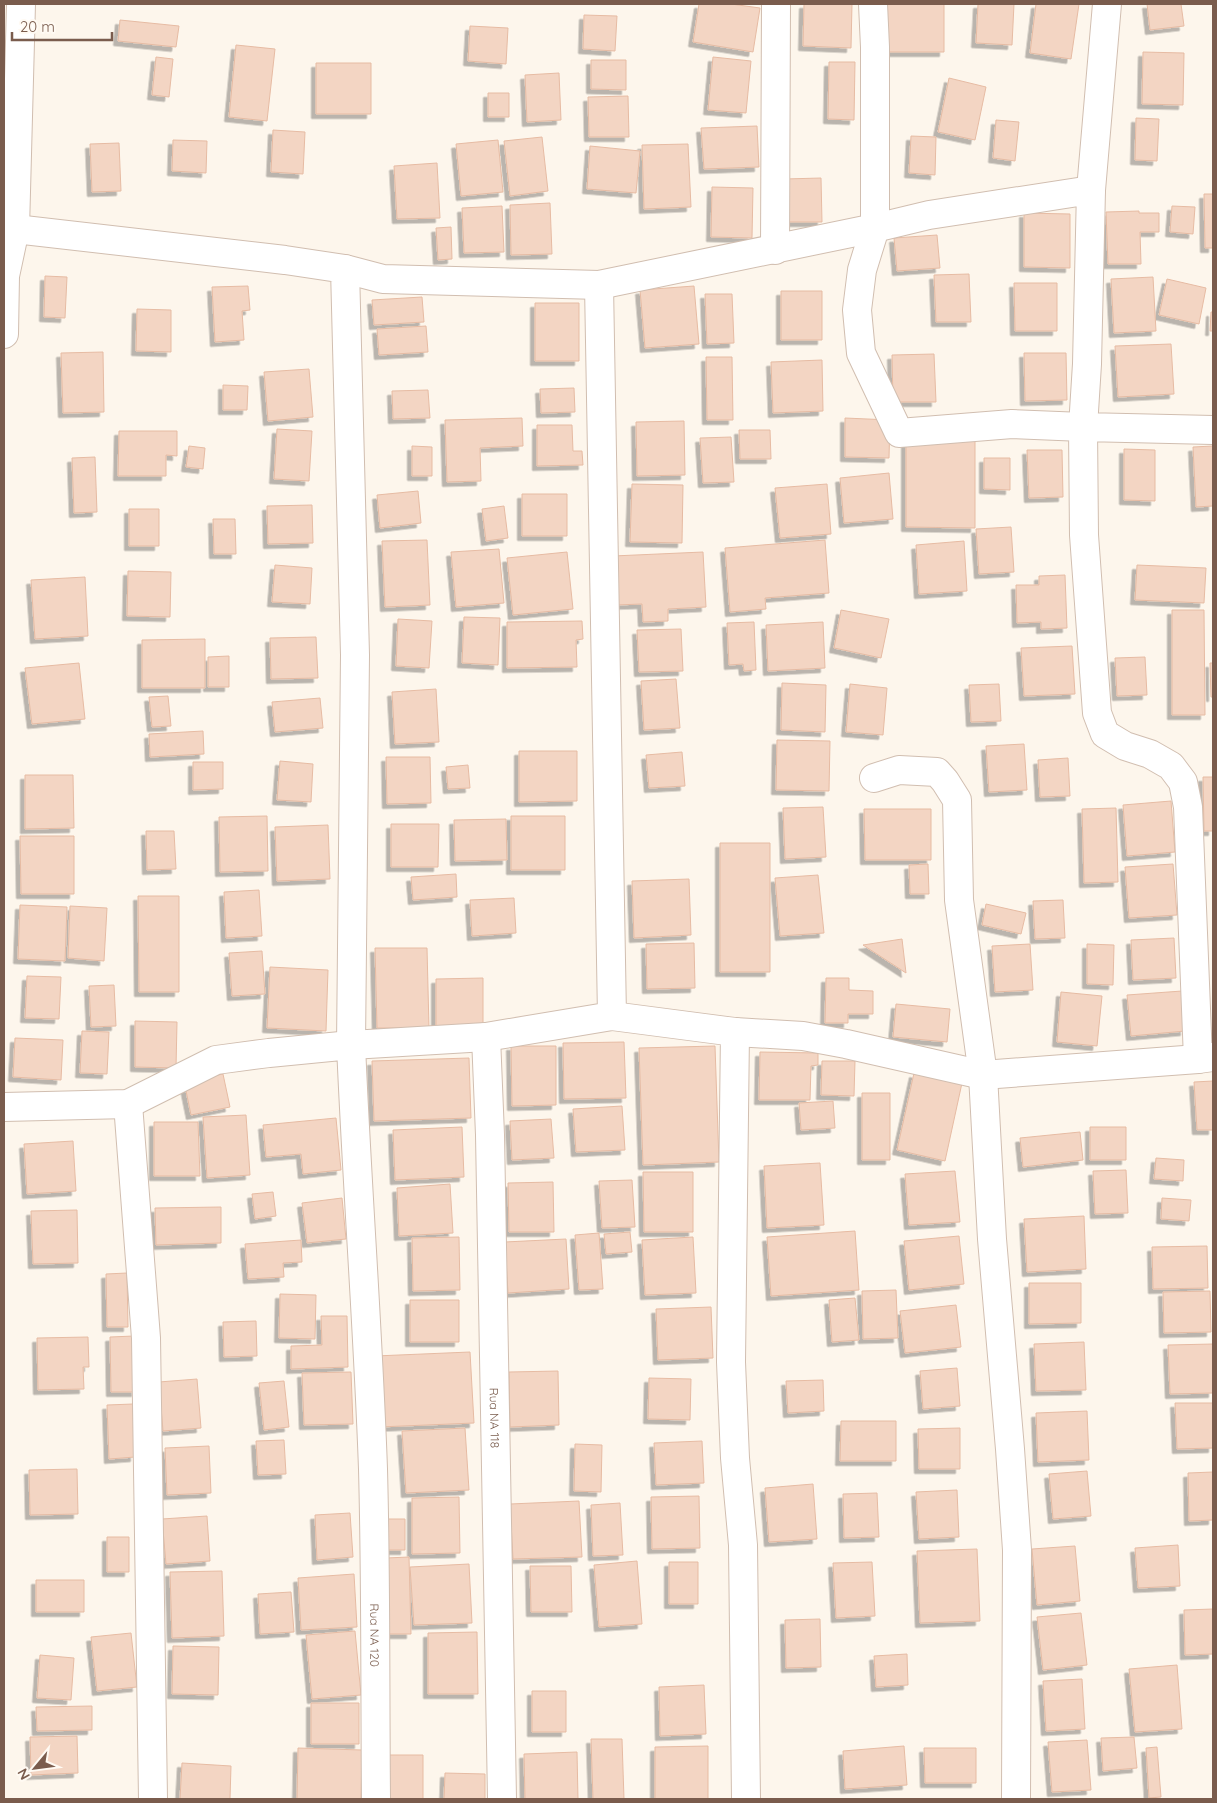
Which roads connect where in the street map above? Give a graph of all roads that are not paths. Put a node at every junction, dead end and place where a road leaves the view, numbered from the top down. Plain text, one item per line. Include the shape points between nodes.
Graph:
1 (21, 4) edge
2 (776, 4) edge
3 (873, 4) edge
4 (1107, 4) edge
5 (1091, 190) junction
6 (875, 228) junction
7 (9, 229) edge
8 (775, 250) junction
9 (345, 269) junction
10 (599, 285) junction
11 (4, 334) edge
12 (1083, 427) junction
13 (1213, 430) edge
14 (874, 778) dead end
15 (612, 1016) junction
16 (735, 1032) junction
17 (486, 1037) junction
18 (351, 1045) junction
19 (1205, 1058) edge
20 (983, 1075) junction
21 (128, 1104) junction
22 (4, 1107) edge
23 (153, 1799) edge
24 (376, 1799) edge
25 (502, 1799) edge
26 (746, 1799) edge
27 (1016, 1799) edge

1 - 7 street
2 - 8 street
3 - 6 street via 876,47
4 - 5 street
5 - 6 street via 929,215
5 - 12 street
6 - 8 street
6 - 12 street via 862,270 858,310 861,353 899,433 1012,424
7 - 9 street
7 - 11 street
8 - 10 street
9 - 10 street via 383,279
9 - 18 street, Rua NA 120 via 355,655
10 - 15 street
12 - 13 street
12 - 19 street via 1084,534 1097,713 1105,734 1171,766 1183,782 1188,807
14 - 20 street via 899,770 937,772 957,800 959,900
15 - 16 street
15 - 17 street
16 - 20 street via 803,1036
16 - 26 street via 731,1362 743,1545
17 - 18 street
17 - 25 street, Rua NA 118 via 491,1145
18 - 21 street via 216,1060
18 - 24 street, Rua NA 120 via 373,1471
19 - 20 street
20 - 27 street via 1016,1550
21 - 22 street
21 - 23 street via 146,1338

